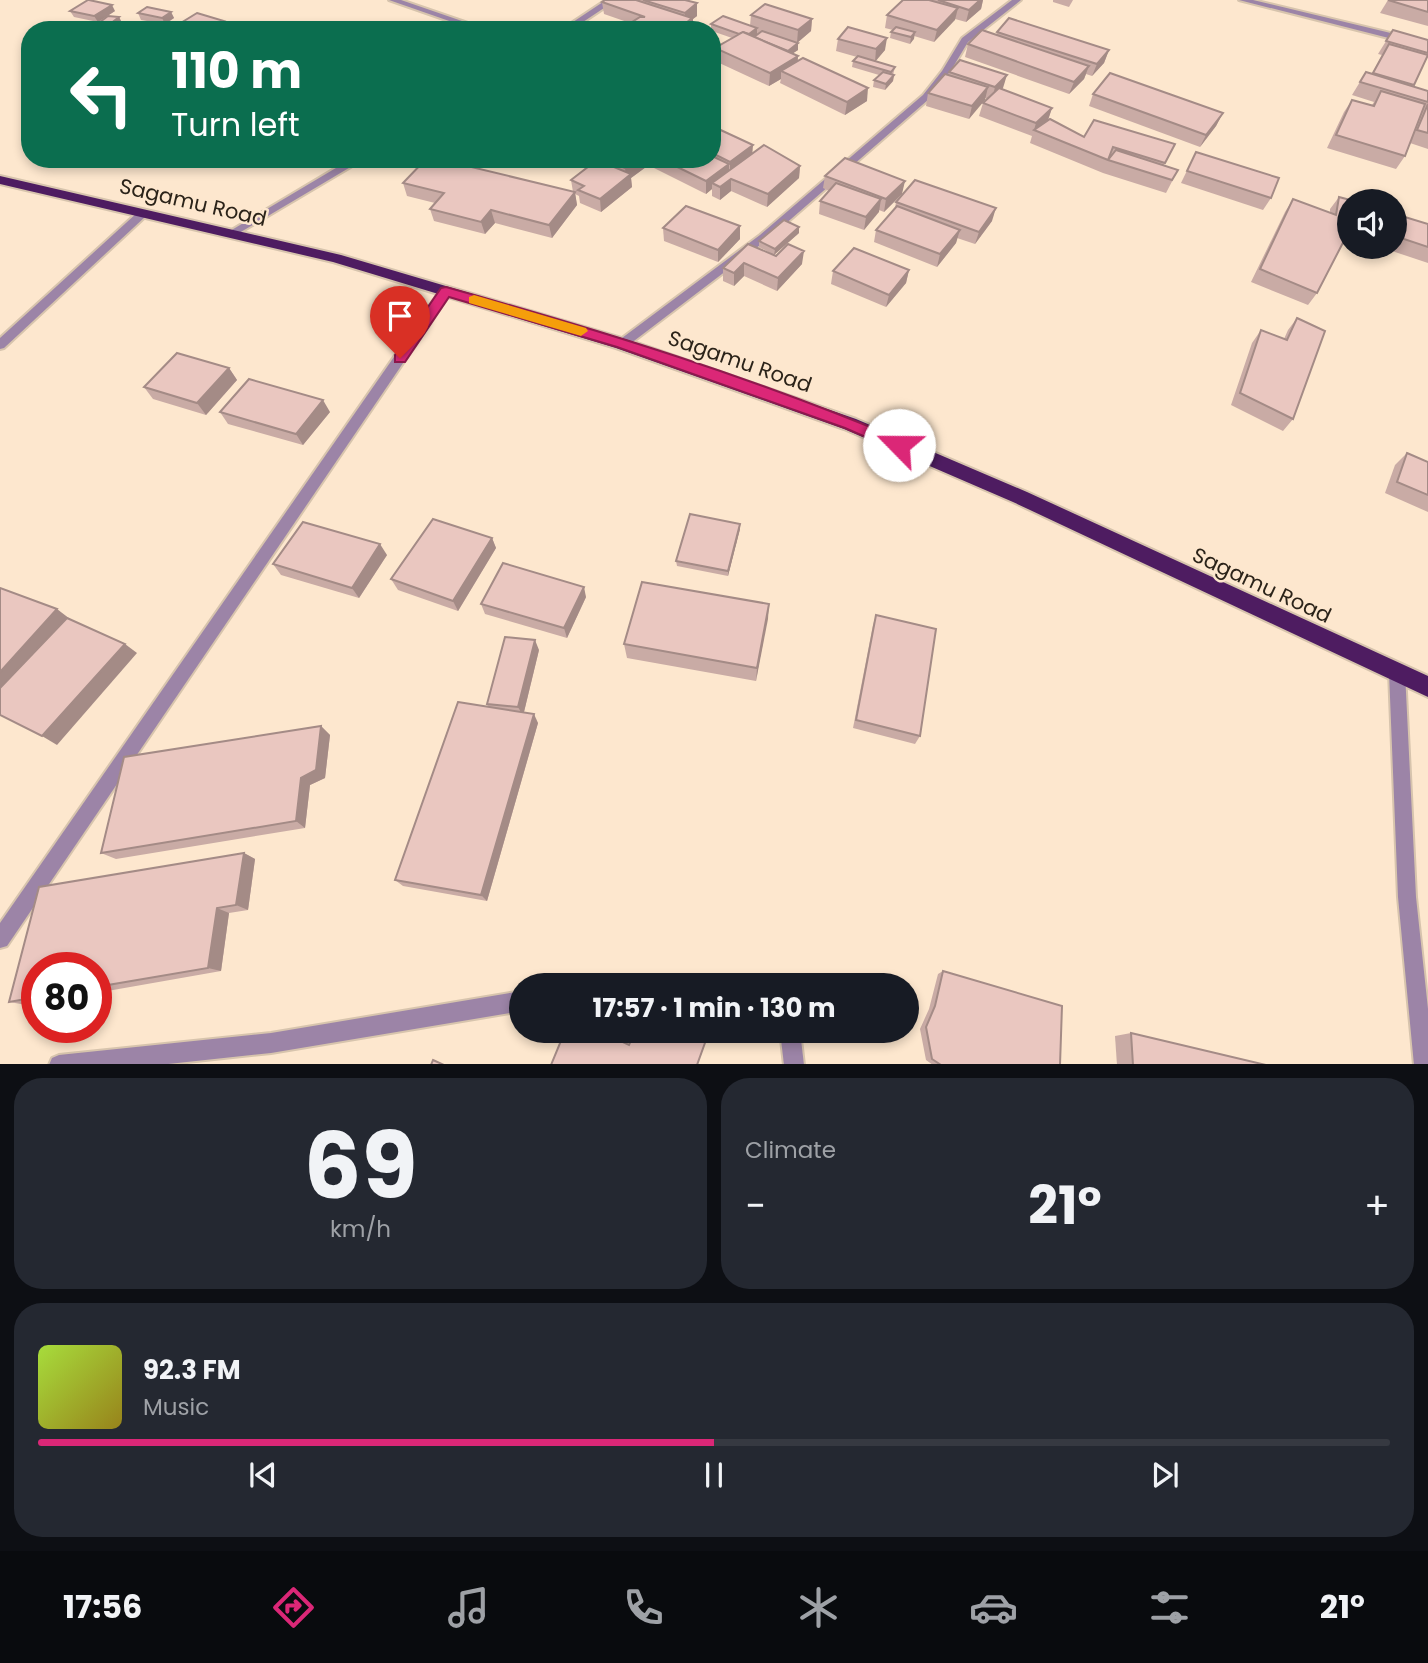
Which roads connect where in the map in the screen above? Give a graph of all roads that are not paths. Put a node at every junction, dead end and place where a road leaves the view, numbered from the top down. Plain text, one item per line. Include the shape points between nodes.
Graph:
1 (393, 0) edge
2 (612, 0) edge
3 (1017, 0) edge
4 (1243, 0) edge
5 (457, 21) edge
6 (579, 21) edge
7 (1428, 45) edge
8 (344, 168) edge
9 (0, 180) edge
10 (142, 214) junction
11 (230, 234) junction
12 (446, 291) junction
13 (622, 344) junction
14 (0, 345) edge
15 (1397, 672) junction
16 (1428, 687) edge
17 (0, 939) edge
18 (509, 1002) edge
19 (791, 1043) edge
20 (144, 1060) edge
21 (77, 1064) edge
22 (794, 1064) edge
23 (1424, 1064) edge

1 - 5 street
2 - 6 street
3 - 13 street via 965,40 926,97 764,236
4 - 7 street
8 - 11 street
9 - 10 highway, Sagamu Road
10 - 11 highway, Sagamu Road
10 - 14 street
11 - 12 highway, Sagamu Road via 336,258
12 - 13 highway, Sagamu Road
12 - 17 street
13 - 15 highway, Sagamu Road via 850,424 1020,497
15 - 16 highway, Sagamu Road
15 - 23 street via 1407,897
18 - 20 street
19 - 22 street
20 - 21 street

